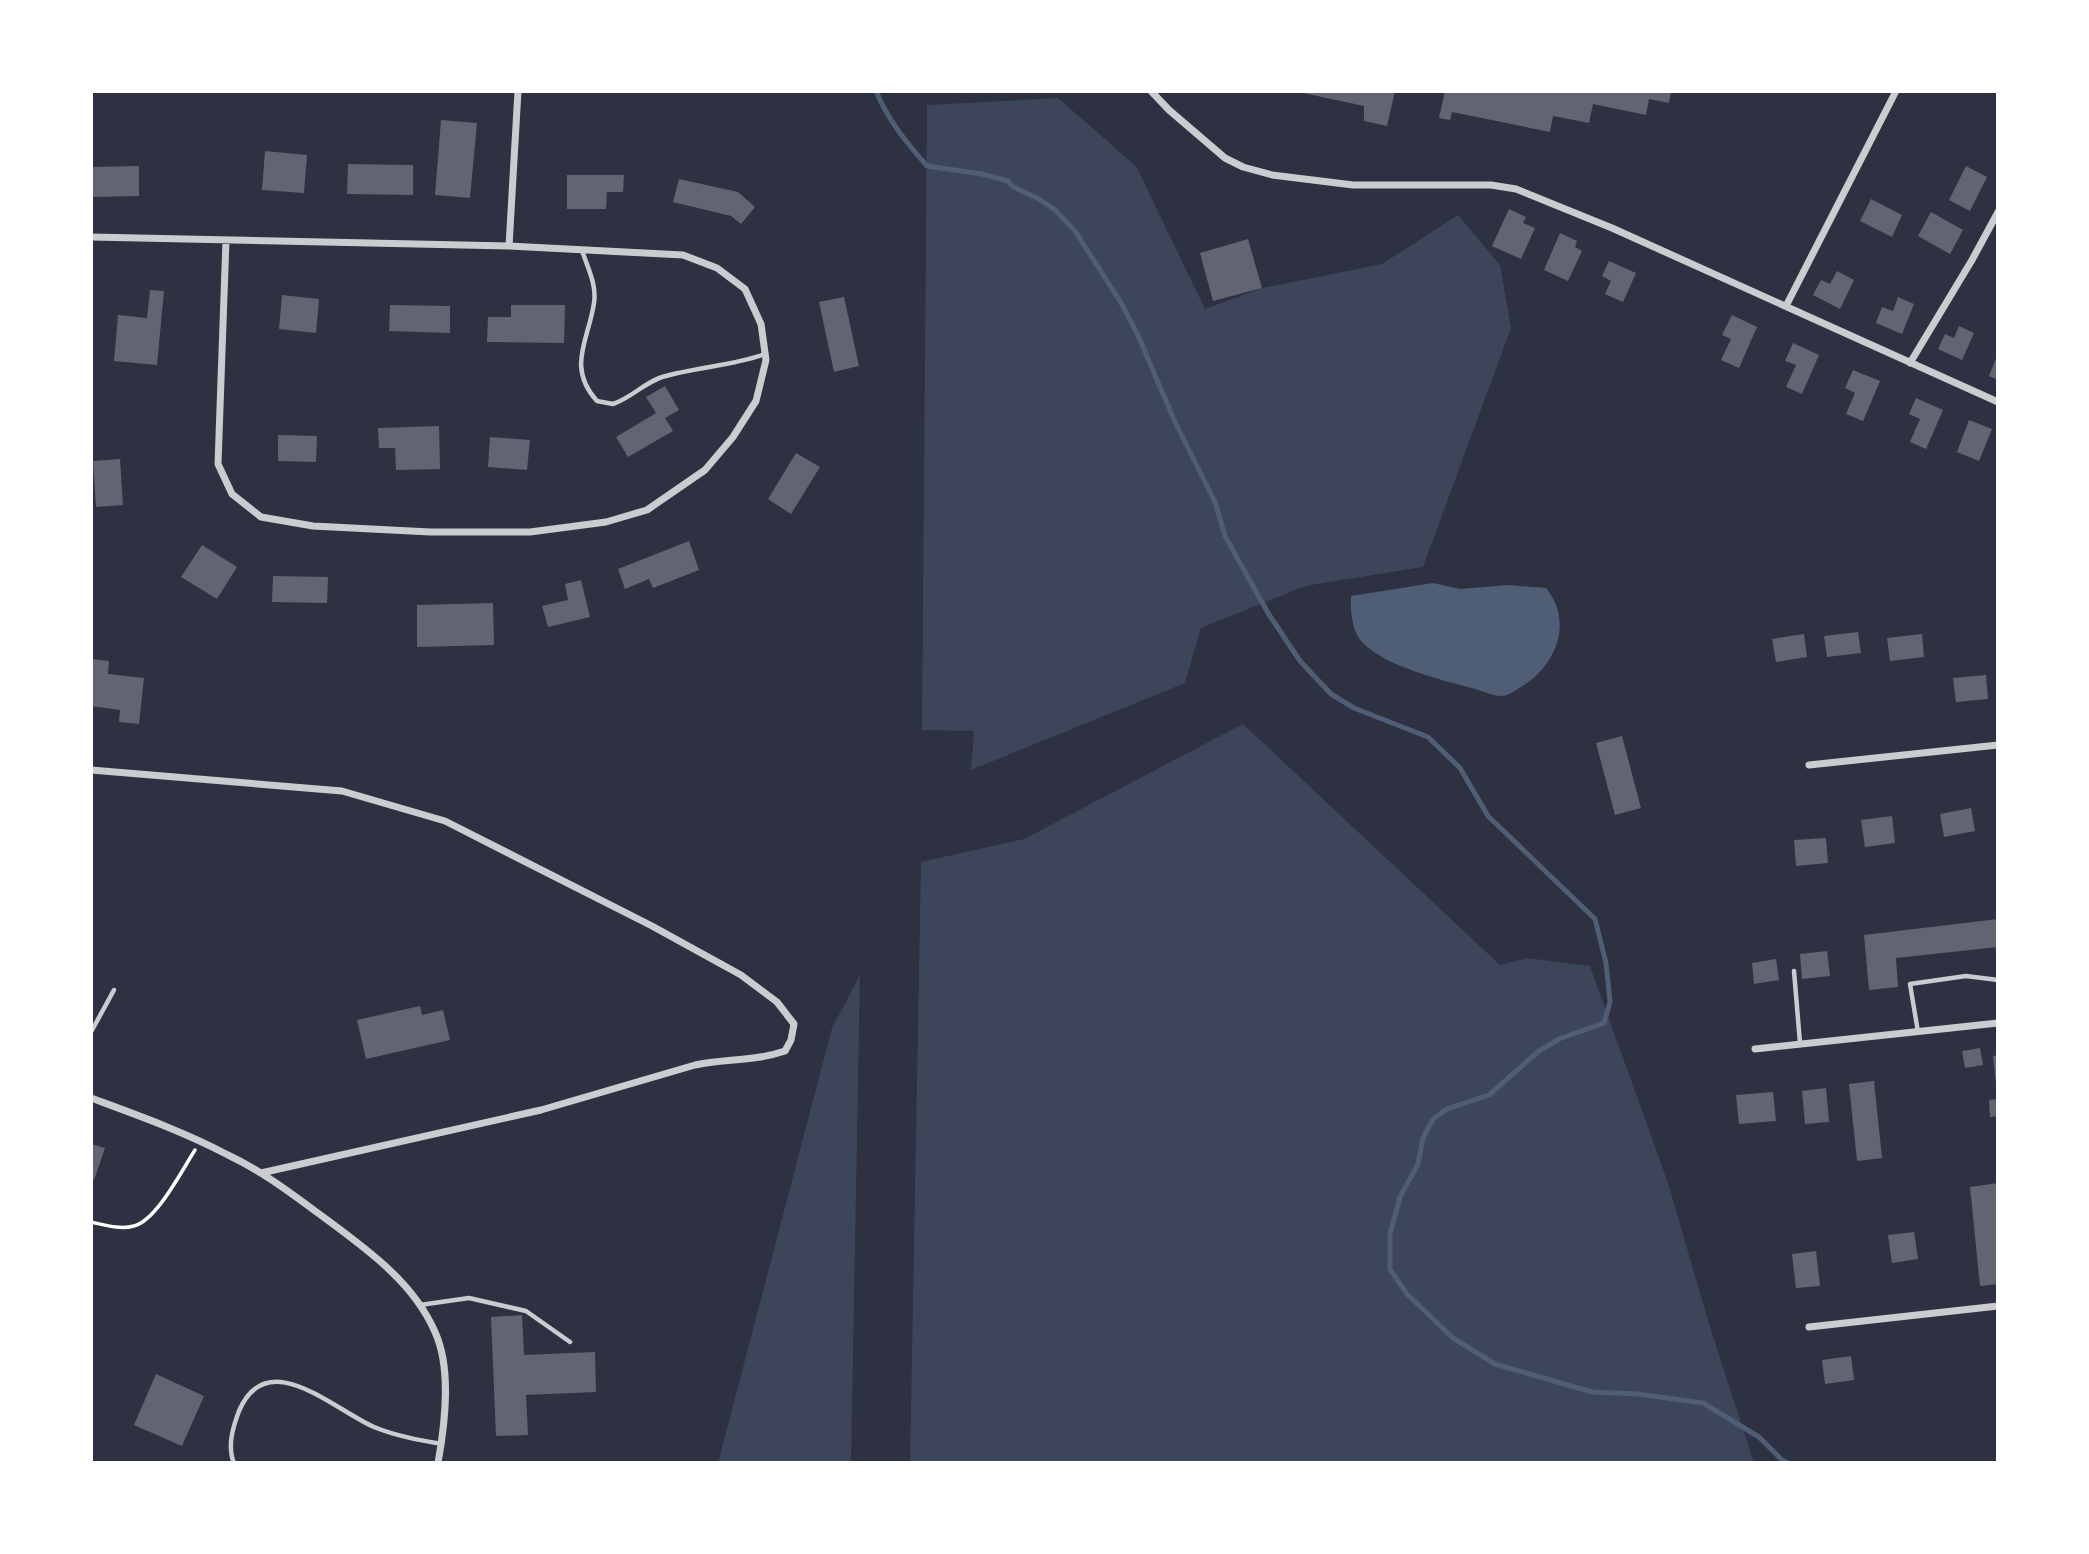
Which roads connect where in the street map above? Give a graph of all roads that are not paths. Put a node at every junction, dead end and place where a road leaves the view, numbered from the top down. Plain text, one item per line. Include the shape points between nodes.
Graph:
1 (518, 91) edge
2 (1151, 91) edge
3 (1896, 91) edge
4 (1998, 212) edge
5 (91, 237) edge
6 (226, 240) junction
7 (509, 246) junction
8 (582, 249) junction
9 (1786, 306) junction
10 (765, 354) junction
11 (1910, 363) junction
12 (1998, 402) edge
13 (1998, 745) edge
14 (1809, 765) dead end
15 (91, 770) edge
16 (1794, 971) dead end
17 (1998, 980) edge
18 (114, 990) dead end
19 (1998, 1023) edge
20 (91, 1032) edge
21 (1918, 1032) junction
22 (1800, 1044) junction
23 (1755, 1049) dead end
24 (91, 1097) edge
25 (261, 1173) junction
26 (421, 1305) junction
27 (1998, 1306) edge
28 (1809, 1326) dead end
29 (570, 1342) dead end
30 (442, 1444) junction
31 (234, 1463) edge
32 (439, 1463) edge

1 - 7 street
2 - 9 street via 1226,158 1256,172 1353,185 1491,185 1516,190
3 - 9 street
4 - 11 street
5 - 6 street
6 - 7 street
6 - 10 street via 218,464 232,494 261,517 313,526 530,532 606,522 647,510 705,470 733,436 756,401
7 - 8 street
8 - 10 street via 683,255 718,268 745,289 761,324
8 - 10 lane via 593,282 594,303 582,348 582,372 600,402 613,404 661,377
9 - 11 street
11 - 12 street
13 - 14 street
15 - 25 street via 342,791 445,821 741,975 777,1002 794,1024 785,1051 771,1056 695,1065 541,1110
16 - 22 lane
17 - 21 lane via 1966,976 1910,984
18 - 20 lane
19 - 21 street
21 - 22 street
22 - 23 street
24 - 25 street
25 - 26 street via 357,1242 395,1274
26 - 29 lane via 469,1298 526,1311
26 - 30 street via 436,1334 446,1383
27 - 28 street
30 - 31 lane via 374,1426 293,1384 266,1382 251,1389 232,1430
30 - 32 street

